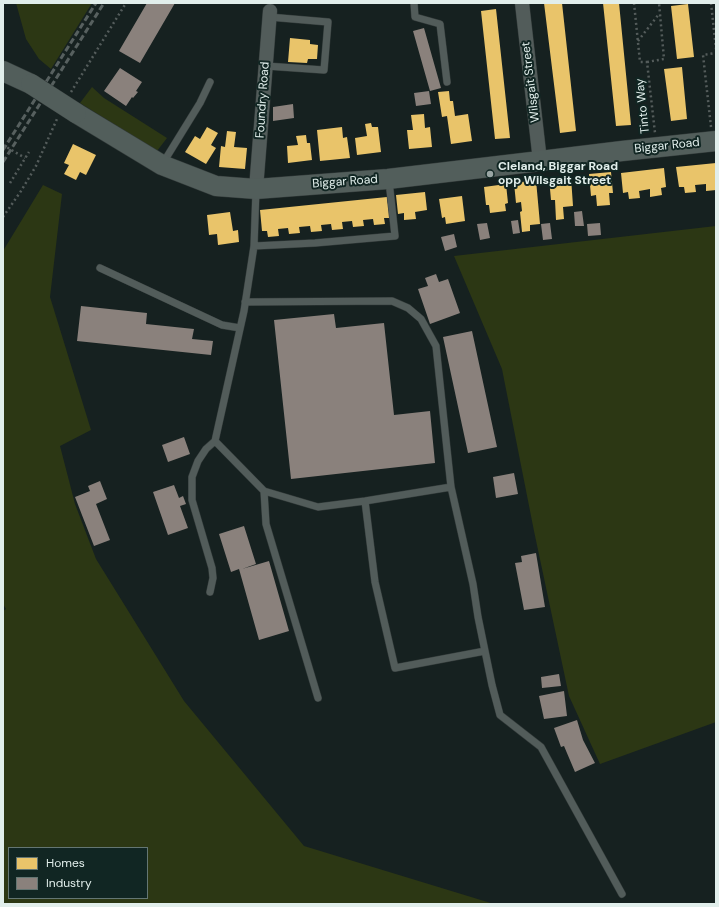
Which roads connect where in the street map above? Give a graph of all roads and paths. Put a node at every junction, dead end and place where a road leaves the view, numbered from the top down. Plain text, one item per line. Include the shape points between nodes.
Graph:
1 (414, 3) edge
2 (522, 3) edge
3 (634, 3) edge
4 (659, 3) edge
5 (711, 3) edge
6 (270, 14) joint
7 (660, 14) junction
8 (638, 41) junction
9 (716, 50) edge
10 (716, 53) edge
11 (647, 62) junction
12 (266, 66) junction
13 (3, 71) edge
14 (210, 82) dead end
15 (447, 82) dead end
16 (714, 141) edge
17 (3, 145) edge
18 (657, 147) junction
19 (29, 152) dead end
20 (25, 158) junction
21 (540, 161) junction
22 (162, 165) junction
23 (388, 178) junction
24 (10, 183) dead end
25 (256, 189) junction
26 (254, 246) junction
27 (100, 268) dead end
28 (245, 302) junction
29 (240, 328) junction
30 (215, 441) junction
31 (451, 487) junction
32 (264, 491) junction
33 (365, 501) junction
34 (210, 592) dead end
35 (485, 651) junction
36 (318, 698) dead end
37 (622, 894) dead end

1 - 15 lane via 415,17 440,24
2 - 21 street, Wilsgait Street
3 - 8 path, Tinto Way
4 - 7 path, Tinto Way
5 - 9 path
6 - 12 street, Foundry Road
6 - 12 lane via 328,22 324,70
7 - 8 path
7 - 11 path, Tinto Way via 664,59
8 - 11 path, Tinto Way via 640,62
10 - 16 path via 703,55
11 - 18 path, Tinto Way
12 - 25 street, Foundry Road
13 - 22 street, Biggar Road, bridge via 31,84
14 - 22 lane
16 - 18 street, Biggar Road
17 - 20 path, bridge
18 - 21 street, Biggar Road
19 - 20 path
20 - 24 path
21 - 23 street, Biggar Road
22 - 25 street, Biggar Road via 216,186
23 - 25 street, Biggar Road
23 - 26 lane via 395,236
25 - 26 lane
26 - 28 lane
27 - 29 lane via 222,324
28 - 29 lane
28 - 31 lane via 392,301 408,308 421,319 436,346
29 - 30 lane
30 - 32 lane
30 - 34 lane via 198,461 192,477 192,500 212,568
31 - 33 lane
31 - 35 lane
32 - 33 lane via 318,507
32 - 36 lane via 266,524
33 - 35 lane via 375,582 395,668
35 - 37 lane via 500,715 541,747

